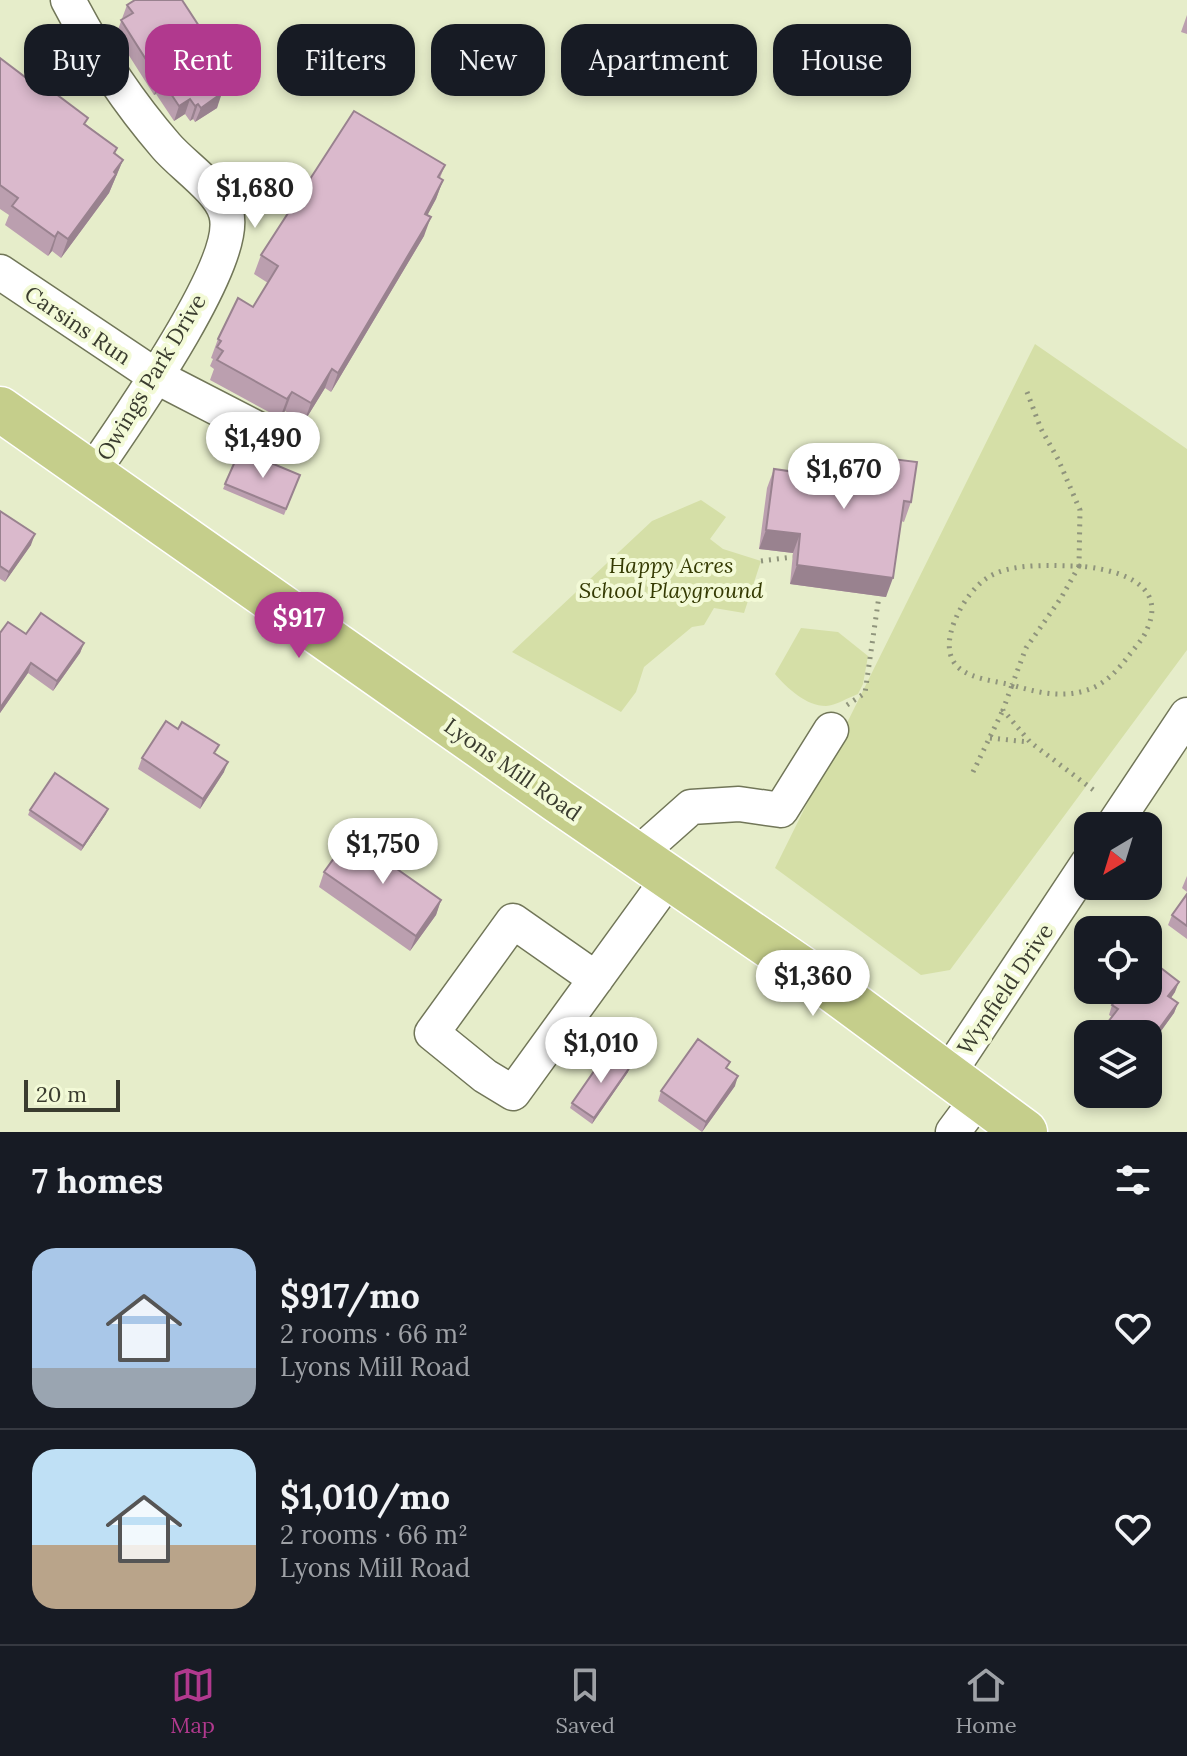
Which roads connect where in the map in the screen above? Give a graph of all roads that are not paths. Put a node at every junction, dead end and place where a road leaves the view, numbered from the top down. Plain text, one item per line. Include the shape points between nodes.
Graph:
1 (68, 0) edge
2 (0, 272) edge
3 (157, 377) junction
4 (0, 409) edge
5 (285, 443) dead end
6 (91, 474) junction
7 (1187, 715) edge
8 (831, 730) road end
9 (1123, 812) edge
10 (653, 866) junction
11 (1074, 888) edge
12 (596, 979) junction
13 (963, 1086) junction
14 (953, 1132) edge
15 (1025, 1132) edge

1 - 3 street, Owings Park Drive via 128,100 227,214 225,241 198,308
2 - 3 street, Carsins Run
3 - 5 street, Carsins Run
3 - 6 street, Owings Park Drive
4 - 6 main road, Lyons Mill Road
6 - 10 main road, Lyons Mill Road
7 - 9 street
8 - 10 street via 781,810 739,804 691,807
10 - 12 street
10 - 13 main road, Lyons Mill Road
11 - 13 street, Wynfield Drive
12 - 12 street via 513,1093 432,1033 513,921
13 - 14 street, Wynfield Drive
13 - 15 main road, Lyons Mill Road

